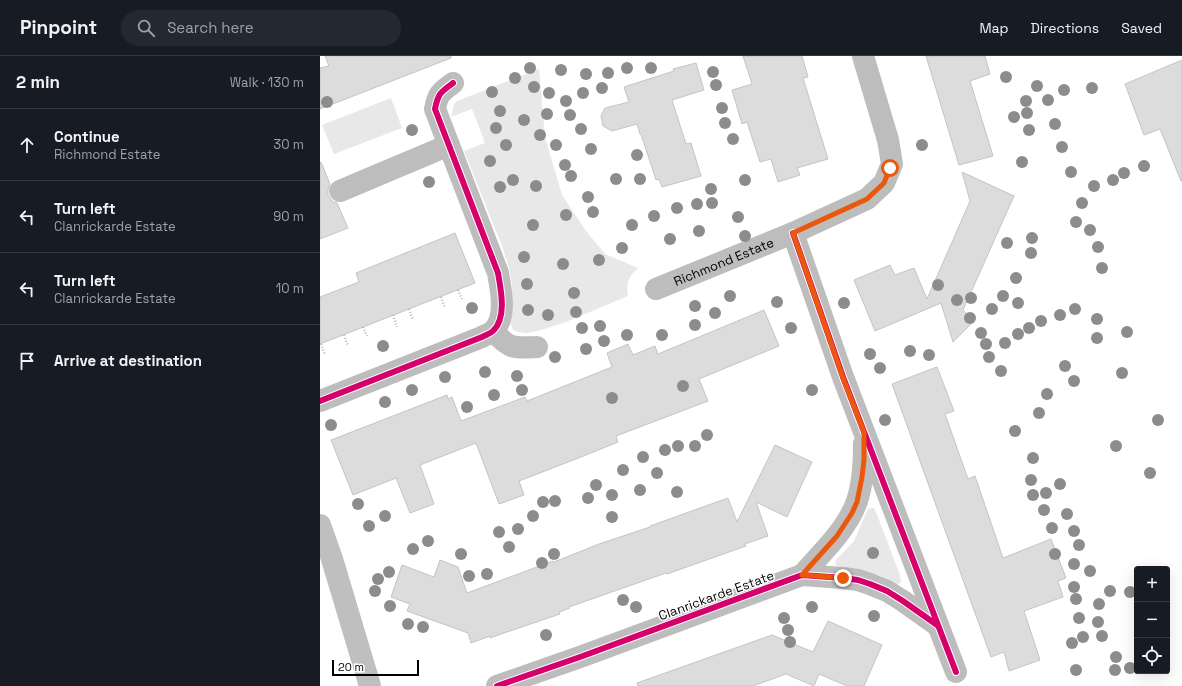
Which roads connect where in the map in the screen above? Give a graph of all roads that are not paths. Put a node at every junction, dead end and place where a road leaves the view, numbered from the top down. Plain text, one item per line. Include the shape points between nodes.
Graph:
1 (863, 56) edge
2 (453, 83) dead end
3 (449, 145) junction
4 (340, 191) dead end
5 (793, 233) junction
6 (656, 289) dead end
7 (493, 331) junction
8 (537, 347) dead end
9 (320, 400) edge
10 (864, 432) junction
11 (320, 525) edge
12 (802, 575) junction
13 (937, 625) junction
14 (956, 672) dead end
15 (370, 686) edge
16 (497, 686) edge

1 - 5 street, Richmond Estate via 888,140 892,164 884,183 867,199
2 - 3 street via 437,98 435,109
3 - 4 street
3 - 7 street via 498,273 502,292 501,312
5 - 6 street, Richmond Estate
5 - 10 street, Clanrickarde Estate
7 - 8 street via 505,344 517,348
7 - 9 street
10 - 12 street, Clanrickarde Estate via 864,460 857,502 837,536
10 - 13 street, Clanrickarde Estate
11 - 15 main road
12 - 13 street, Clanrickarde Estate via 843,578 870,584 887,591
12 - 16 street, Clanrickarde Estate
13 - 14 street, Clanrickarde Estate

